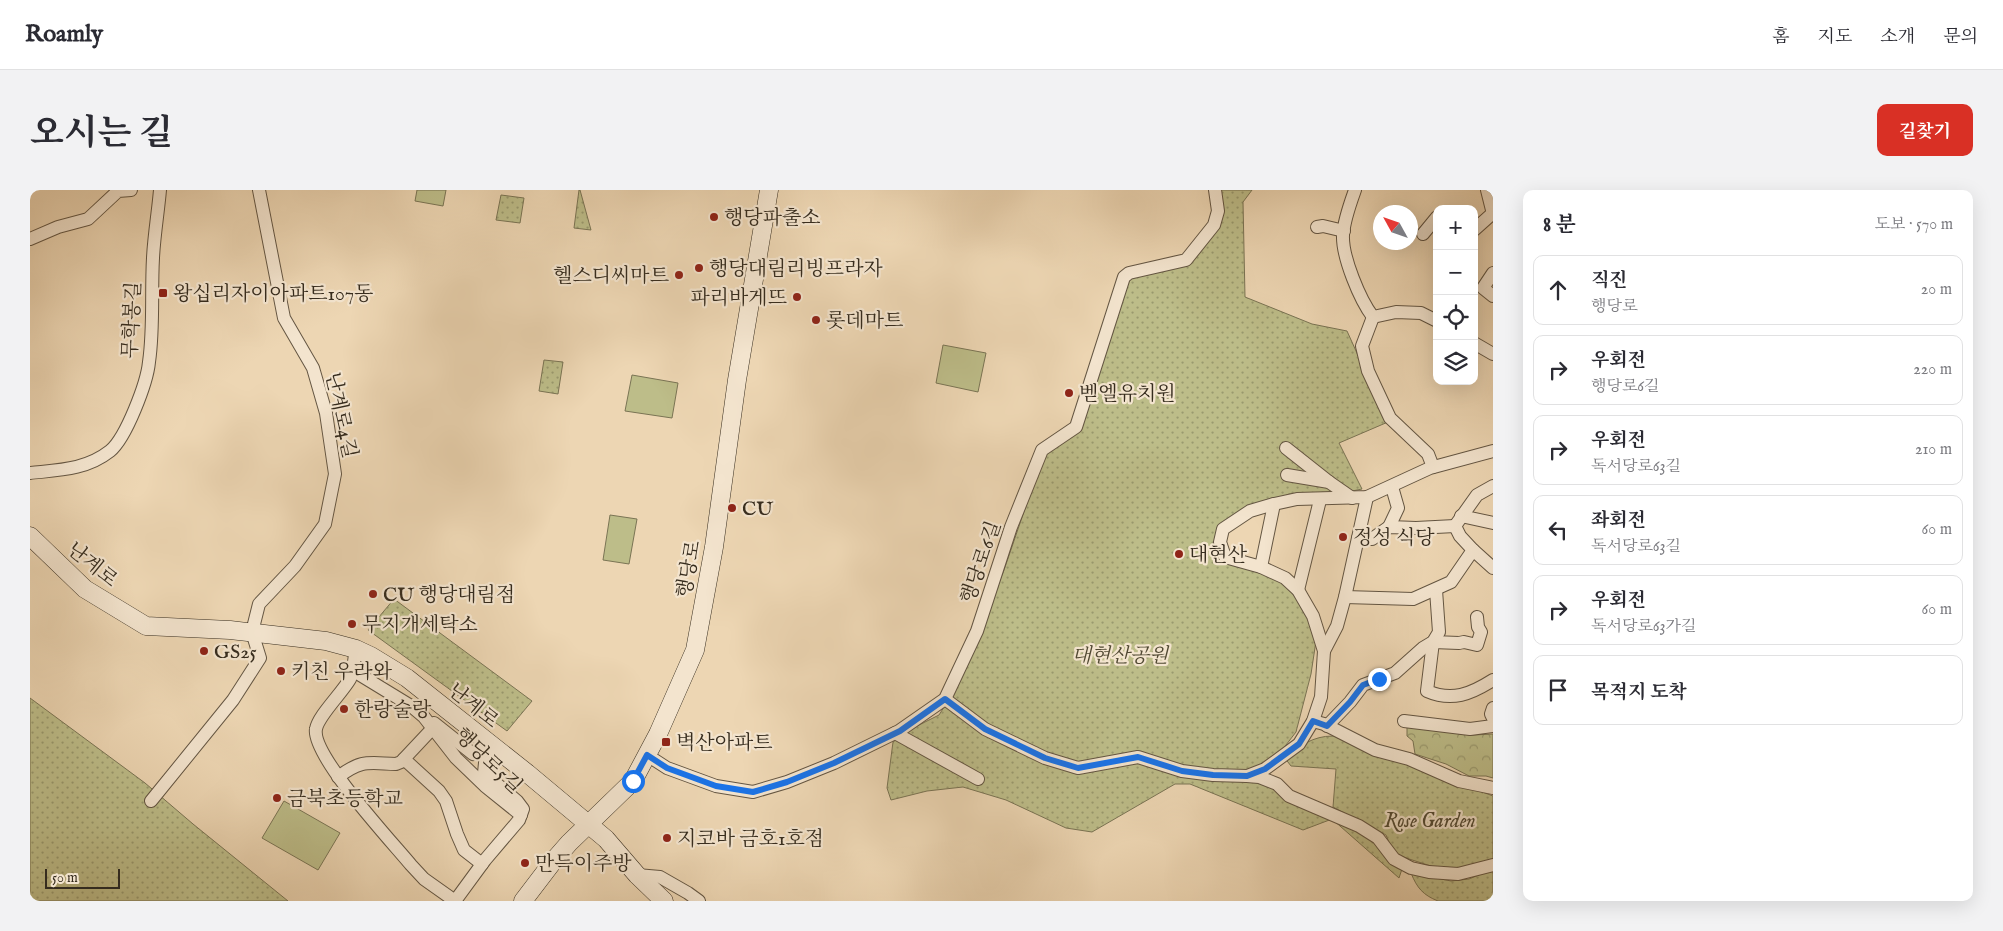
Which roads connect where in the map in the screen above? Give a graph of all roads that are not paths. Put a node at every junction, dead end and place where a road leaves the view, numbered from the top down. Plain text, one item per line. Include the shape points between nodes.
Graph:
1 (131, 190) edge
2 (160, 190) edge
3 (259, 190) edge
4 (769, 190) edge
5 (1215, 190) edge
6 (1354, 190) edge
7 (1487, 190) edge
8 (1493, 213) edge
9 (1433, 224) edge
10 (1478, 226) edge
11 (1317, 227) dead end
12 (1344, 232) junction
13 (1424, 234) dead end
14 (30, 240) edge
15 (1493, 273) edge
16 (1493, 296) edge
17 (1373, 317) junction
18 (1433, 319) edge
19 (1478, 345) edge
20 (1493, 354) edge
21 (1286, 448) dead end
22 (1493, 451) edge
23 (1433, 467) junction
24 (31, 473) edge
25 (1286, 475) dead end
26 (1329, 482) junction
27 (1493, 486) edge
28 (1392, 487) junction
29 (1367, 497) junction
30 (1352, 498) junction
31 (1320, 500) junction
32 (1274, 504) junction
33 (1458, 521) junction
34 (1493, 523) edge
35 (1389, 527) junction
36 (30, 536) edge
37 (1358, 538) junction
38 (1472, 550) junction
39 (1261, 567) junction
40 (1493, 568) edge
41 (1298, 590) junction
42 (1436, 590) junction
43 (1346, 597) junction
44 (1477, 617) dead end
45 (252, 632) junction
46 (1434, 642) junction
47 (356, 649) junction
48 (1324, 651) junction
49 (352, 670) junction
50 (1493, 680) edge
51 (945, 699) junction
52 (1493, 708) edge
53 (424, 717) junction
54 (1493, 718) edge
55 (1313, 721) junction
56 (1404, 721) dead end
57 (1327, 726) junction
58 (1493, 726) edge
59 (432, 729) junction
60 (895, 733) junction
61 (487, 743) junction
62 (647, 755) junction
63 (404, 759) junction
64 (1247, 776) junction
65 (338, 777) junction
66 (978, 779) dead end
67 (1493, 788) edge
68 (151, 800) dead end
69 (521, 815) junction
70 (589, 825) junction
71 (482, 864) junction
72 (1493, 865) edge
73 (637, 875) junction
74 (660, 877) junction
75 (455, 901) edge
76 (523, 901) edge
77 (664, 901) edge
78 (688, 901) edge
79 (699, 901) edge

1 - 14 street via 118,191 88,219 58,227
2 - 24 street, 무학봉길 via 153,258 149,363 126,430 111,450 96,461 76,469
3 - 45 street, 난계로4길 via 284,318 313,368 326,413 335,474 325,524 295,566 260,604
4 - 62 main road, 행당로 via 695,650
5 - 51 street, 행당로6길 via 1218,211 1214,225 1186,260 1129,273 1124,277 1076,427 1042,450 977,631
6 - 12 street
7 - 8 street
8 - 10 street
9 - 13 street
11 - 12 street
12 - 17 street via 1350,269 1363,304
15 - 16 street via 1483,288
17 - 18 street via 1396,312 1421,313
17 - 23 street via 1362,346 1368,371 1390,418 1428,454
19 - 20 street
21 - 26 street
22 - 23 street
23 - 28 street
25 - 26 street
26 - 30 street
27 - 33 street via 1477,495
28 - 29 street
28 - 35 street via 1398,508
29 - 30 street
29 - 37 street
30 - 31 street
31 - 32 street
31 - 41 street
32 - 39 street
32 - 39 street via 1250,511 1222,529 1220,542 1225,557
33 - 34 street
33 - 35 street via 1416,528
33 - 38 street via 1460,536
35 - 37 street via 1372,539
36 - 45 main road, 난계로 via 85,589 146,626
37 - 43 street
38 - 40 street
38 - 42 street via 1451,582
39 - 41 street via 1285,578
41 - 48 street via 1313,616
42 - 43 street via 1413,599
42 - 46 street via 1439,632
43 - 48 street via 1337,626
44 - 46 street via 1480,632 1477,644
45 - 47 main road, 난계로 via 326,641
45 - 68 street via 260,658 233,700
46 - 50 street via 1427,690 1440,696 1466,694
46 - 57 street via 1395,673 1363,685
47 - 49 street
47 - 61 main road, 난계로 via 407,678
48 - 55 street via 1321,697
49 - 53 street, 행당로5길
49 - 65 street via 351,677 316,728 316,740 322,754
51 - 60 street
51 - 64 street via 985,729 1045,758 1078,768 1138,757 1182,771
52 - 54 street
53 - 59 street, 행당로5길
53 - 61 street via 473,754
55 - 57 street
55 - 64 street via 1299,744 1265,769
56 - 58 street via 1470,729
57 - 67 street via 1375,750 1409,759 1459,781
59 - 63 street, 행당로5길
59 - 69 street, 행당로5길 via 492,792
60 - 62 street via 834,763 753,792 716,786 667,768
60 - 66 street
61 - 69 street via 484,773 518,801 523,809
61 - 70 main road, 난계로
62 - 70 main road, 행당로 via 633,781
63 - 65 street via 396,764 363,762
63 - 71 street via 439,791 446,801 464,850
64 - 72 street via 1277,784 1289,796 1359,826 1378,838 1394,858 1411,868 1458,874
65 - 75 street via 424,879
69 - 71 street, 행당로5길
70 - 73 main road, 난계로 via 606,839
70 - 76 main road, 행당로 via 555,859
71 - 75 street, 행당로5길
73 - 74 street
73 - 77 main road, 난계로
74 - 78 street
74 - 79 street

